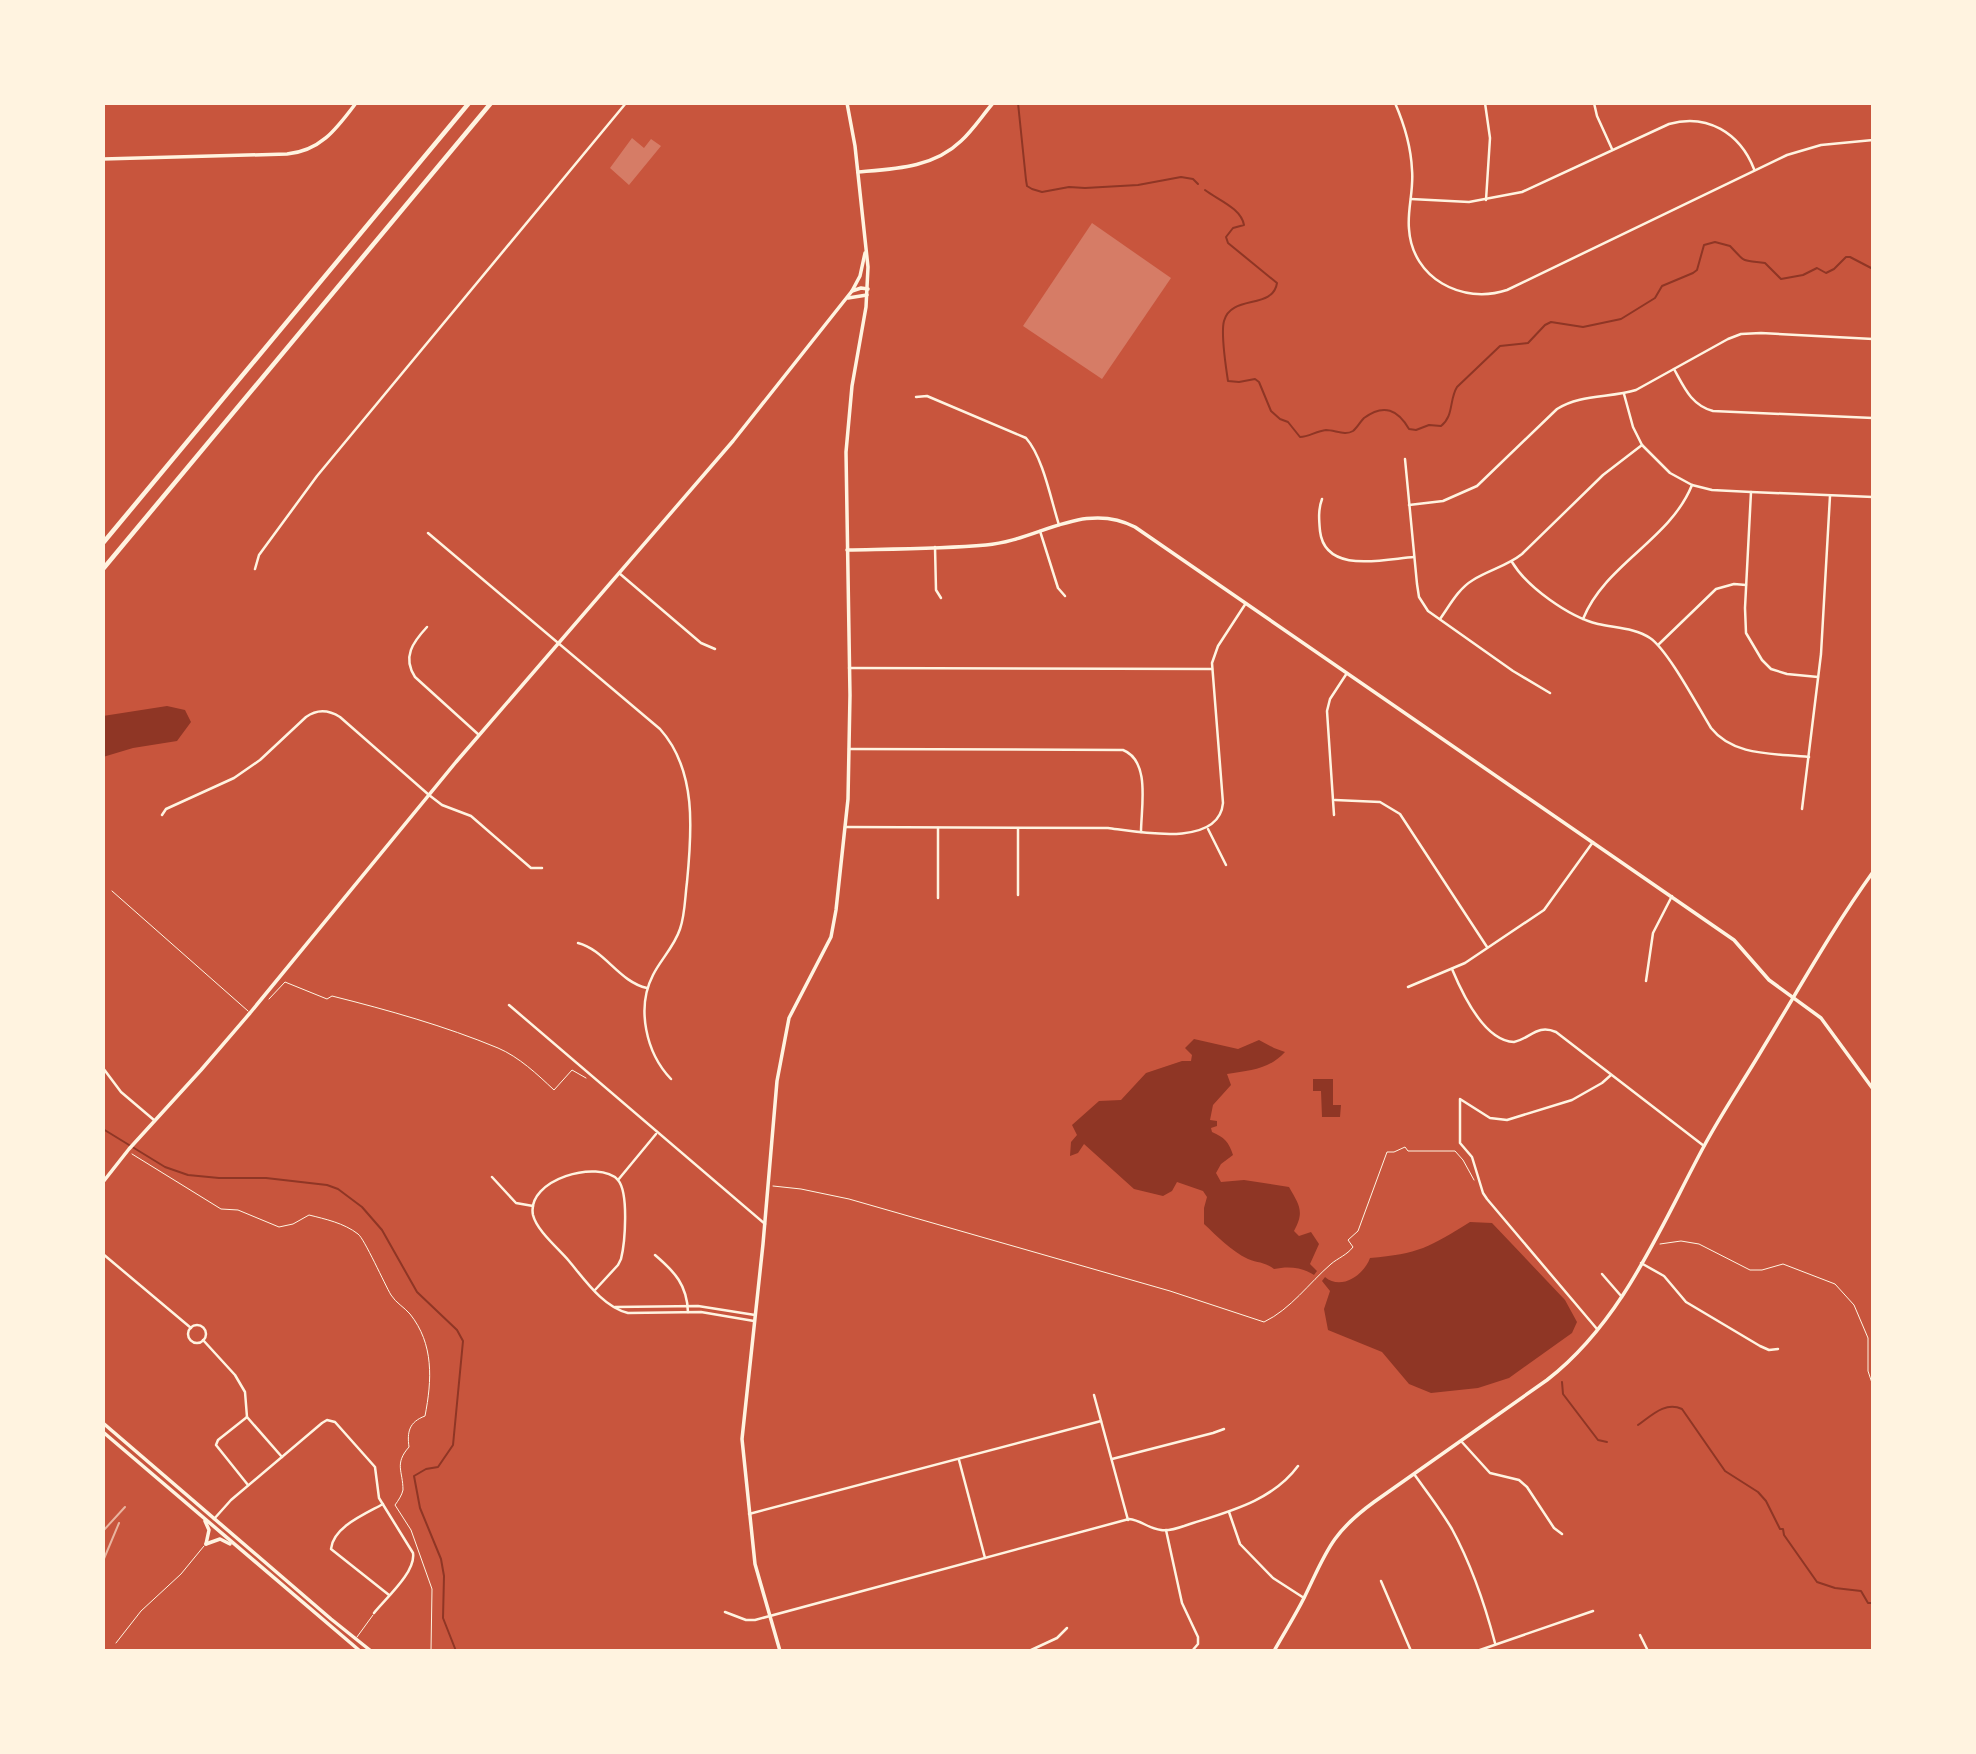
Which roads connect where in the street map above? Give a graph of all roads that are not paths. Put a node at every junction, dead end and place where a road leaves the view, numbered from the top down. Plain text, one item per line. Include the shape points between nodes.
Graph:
1 (356, 103) edge
2 (469, 103) edge
3 (491, 103) edge
4 (626, 103) edge
5 (846, 103) edge
6 (993, 103) edge
7 (1395, 103) edge
8 (1485, 103) edge
9 (1594, 103) edge
10 (1873, 140) edge
11 (1612, 150) junction
12 (103, 159) edge
13 (1755, 170) junction
14 (858, 172) junction
15 (1411, 199) junction
16 (1486, 200) junction
17 (866, 244) junction
18 (868, 289) junction
19 (852, 290) junction
20 (867, 295) junction
21 (846, 299) junction
22 (1873, 339) edge
23 (1674, 369) junction
24 (1623, 394) junction
25 (916, 397) dead end
26 (1873, 418) edge
27 (1642, 445) junction
28 (1405, 459) dead end
29 (1692, 485) junction
30 (1751, 492) junction
31 (1830, 496) junction
32 (1873, 498) edge
33 (1322, 499) dead end
34 (1409, 505) junction
35 (1059, 525) junction
36 (1040, 531) junction
37 (429, 533) dead end
38 (103, 543) edge
39 (935, 547) junction
40 (847, 550) junction
41 (1414, 556) junction
42 (1512, 562) junction
43 (103, 569) edge
44 (256, 569) dead end
45 (619, 573) junction
46 (1746, 585) junction
47 (1065, 596) dead end
48 (941, 598) dead end
49 (1246, 603) junction
50 (1440, 619) junction
51 (1582, 619) junction
52 (427, 627) dead end
53 (559, 642) junction
54 (1658, 645) junction
55 (715, 649) dead end
56 (849, 668) junction
57 (1212, 669) junction
58 (1347, 673) junction
59 (1818, 677) junction
60 (1550, 693) dead end
61 (479, 735) junction
62 (849, 749) junction
63 (1809, 757) junction
64 (429, 795) junction
65 (1335, 800) junction
66 (1802, 809) dead end
67 (162, 815) dead end
68 (1334, 816) dead end
69 (845, 827) junction
70 (938, 828) junction
71 (1018, 829) junction
72 (1208, 829) junction
73 (1140, 833) junction
74 (1593, 842) junction
75 (1226, 865) dead end
76 (542, 868) dead end
77 (1873, 872) edge
78 (113, 891) dead end
79 (1018, 895) dead end
80 (1672, 896) junction
81 (937, 898) dead end
82 (578, 943) dead end
83 (1487, 948) junction
84 (1452, 969) junction
85 (1646, 981) dead end
86 (1408, 987) dead end
87 (648, 988) junction
88 (1793, 997) junction
89 (509, 1005) dead end
90 (250, 1013) junction
91 (103, 1068) edge
92 (1611, 1074) junction
93 (671, 1079) dead end
94 (1873, 1089) edge
95 (154, 1120) junction
96 (657, 1133) junction
97 (1704, 1146) junction
98 (492, 1177) dead end
99 (618, 1180) junction
100 (103, 1182) edge
101 (533, 1206) junction
102 (765, 1224) junction
103 (103, 1254) edge
104 (655, 1255) dead end
105 (1642, 1263) junction
106 (1602, 1274) dead end
107 (595, 1290) junction
108 (1622, 1297) junction
109 (615, 1307) junction
110 (687, 1307) junction
111 (643, 1308) junction
112 (688, 1312) junction
113 (643, 1314) junction
114 (755, 1315) junction
115 (754, 1321) junction
116 (191, 1328) junction
117 (1597, 1329) junction
118 (203, 1340) junction
119 (1778, 1349) dead end
120 (1094, 1395) dead end
121 (247, 1417) junction
122 (1101, 1421) junction
123 (103, 1423) edge
124 (1224, 1429) dead end
125 (103, 1433) edge
126 (1461, 1441) junction
127 (282, 1457) junction
128 (958, 1459) junction
129 (1112, 1459) junction
130 (1298, 1466) dead end
131 (1414, 1474) junction
132 (249, 1486) junction
133 (383, 1504) junction
134 (1229, 1512) junction
135 (749, 1514) junction
136 (204, 1519) junction
137 (214, 1519) junction
138 (1128, 1520) junction
139 (1166, 1530) junction
140 (1562, 1534) dead end
141 (206, 1544) junction
142 (238, 1548) junction
143 (985, 1558) junction
144 (1381, 1581) dead end
145 (389, 1595) junction
146 (1304, 1598) junction
147 (1593, 1611) dead end
148 (725, 1612) dead end
149 (374, 1613) joint
150 (768, 1616) junction
151 (1067, 1628) dead end
152 (1640, 1635) dead end
153 (355, 1639) junction
154 (116, 1643) dead end
155 (1495, 1643) junction
156 (360, 1651) edge
157 (371, 1651) edge
158 (780, 1651) edge
159 (1029, 1651) edge
160 (1192, 1651) edge
161 (1274, 1651) edge
162 (1411, 1651) edge
163 (1477, 1651) edge
164 (1648, 1651) edge

1 - 12 street via 329,136 304,151
2 - 38 highway
3 - 43 highway
4 - 44 street via 317,476 258,555
5 - 14 street
6 - 14 street via 966,136 938,157 902,168
7 - 15 street via 1410,146
8 - 16 street via 1490,138
9 - 11 street
10 - 13 street via 1821,145
11 - 13 street via 1669,124 1699,121 1730,134
11 - 16 street via 1541,184
13 - 15 street via 1507,290 1489,294 1449,288 1423,267 1409,236
14 - 17 street
15 - 16 street
17 - 18 street
17 - 19 street via 862,271
18 - 19 street
18 - 20 street
19 - 21 street
20 - 21 street
20 - 40 street via 848,416
21 - 45 street via 733,441
22 - 23 street via 1748,333
23 - 24 street
23 - 26 street via 1690,397 1713,411
24 - 27 street
24 - 34 street via 1566,403 1477,486 1443,501
25 - 35 street via 927,396 1026,438 1038,459
27 - 29 street via 1670,473
27 - 42 street via 1603,475
28 - 34 street
29 - 30 street
29 - 51 street via 1681,509 1598,591
30 - 31 street
30 - 46 street
31 - 32 street
31 - 59 street
33 - 41 street via 1318,508 1320,536 1339,557 1354,562
34 - 41 street
35 - 36 street
35 - 49 street via 1089,517 1126,522
36 - 39 street via 1003,543
36 - 47 street via 1058,588
37 - 53 street
39 - 40 street
39 - 48 street via 936,590
40 - 56 street
41 - 50 street via 1419,597
42 - 50 street via 1472,580
42 - 51 street via 1527,582
45 - 53 street
45 - 55 street via 701,643
46 - 54 street via 1716,589
46 - 59 street via 1745,627 1762,660 1783,673
49 - 57 street via 1218,646
49 - 58 street
50 - 60 street
51 - 54 street via 1636,631
52 - 61 street via 411,647 410,670
53 - 61 street
53 - 87 street via 660,729 682,769 691,829 682,920
54 - 63 street via 1723,741 1747,750
56 - 57 street
56 - 62 street
57 - 72 street via 1223,803 1220,817
58 - 65 street via 1327,711
58 - 74 street
59 - 63 street
61 - 64 street
62 - 69 street
62 - 73 street via 1123,750 1140,766
63 - 66 street
64 - 67 street via 340,717 321,711 306,717 234,778 166,809
64 - 76 street via 471,816 531,868
64 - 90 street
65 - 68 street
65 - 83 street via 1380,802 1401,814
69 - 70 street
69 - 102 street via 831,937 794,1005 786,1033 777,1081
70 - 71 street
70 - 81 street
71 - 73 street via 1108,828
71 - 79 street
72 - 73 street
72 - 75 street
74 - 80 street
74 - 83 street via 1544,910
77 - 88 street
78 - 90 lane
80 - 85 street via 1653,933
80 - 88 street via 1734,940 1769,980
82 - 87 street via 591,948 634,984
83 - 84 street
84 - 86 street
84 - 92 street via 1467,1002 1498,1038 1514,1042 1536,1030 1549,1029
87 - 93 street via 647,1032 661,1068
88 - 94 street via 1821,1018
88 - 97 street
89 - 96 street
90 - 95 street
91 - 95 street via 121,1092
92 - 97 street
92 - 117 street via 1572,1100 1507,1119 1490,1118 1460,1100 1460,1143 1472,1157 1483,1194
95 - 100 street
96 - 99 street
96 - 102 street
97 - 105 street
98 - 101 street via 516,1203
99 - 101 street via 592,1170 550,1182 538,1192
99 - 107 street via 625,1198 623,1252 618,1265
101 - 107 street via 539,1226
102 - 114 street
103 - 116 street
104 - 110 street via 680,1280
105 - 108 street
105 - 119 street via 1664,1276 1691,1305 1760,1346
106 - 108 street
107 - 109 street
108 - 117 street
109 - 111 street
109 - 113 street
110 - 111 street
110 - 112 street
110 - 114 street
111 - 113 street
112 - 113 street
112 - 115 street
114 - 115 street
115 - 135 street via 742,1439
116 - 118 street via 203,1328
116 - 118 street via 191,1340
117 - 126 street via 1560,1369
118 - 121 street via 245,1391
120 - 122 street
121 - 127 street
121 - 132 street via 218,1440 216,1447
122 - 128 street
122 - 129 street
123 - 137 street
124 - 129 street
125 - 136 street
126 - 131 street
126 - 140 street via 1490,1473 1527,1486
127 - 132 street
127 - 133 street via 322,1423 335,1422 375,1467
128 - 135 street
128 - 143 street
129 - 138 street
130 - 134 street via 1261,1497
131 - 146 street via 1341,1530 1325,1551
131 - 155 street via 1452,1529
132 - 137 street
133 - 145 street via 414,1558 411,1569
133 - 145 street via 349,1523 332,1541 331,1549
134 - 139 street
134 - 146 street via 1240,1544 1273,1578
135 - 150 street
136 - 141 street via 209,1530
136 - 142 street
137 - 153 street
138 - 139 street
138 - 143 street
139 - 160 street via 1182,1603 1198,1637
141 - 142 street via 220,1539
141 - 154 lane
142 - 156 street
143 - 150 street
144 - 162 street
145 - 149 street
146 - 161 street
147 - 155 street
148 - 150 street via 746,1620
149 - 153 lane
150 - 158 street
151 - 159 street
152 - 164 street
153 - 157 street
155 - 163 street

